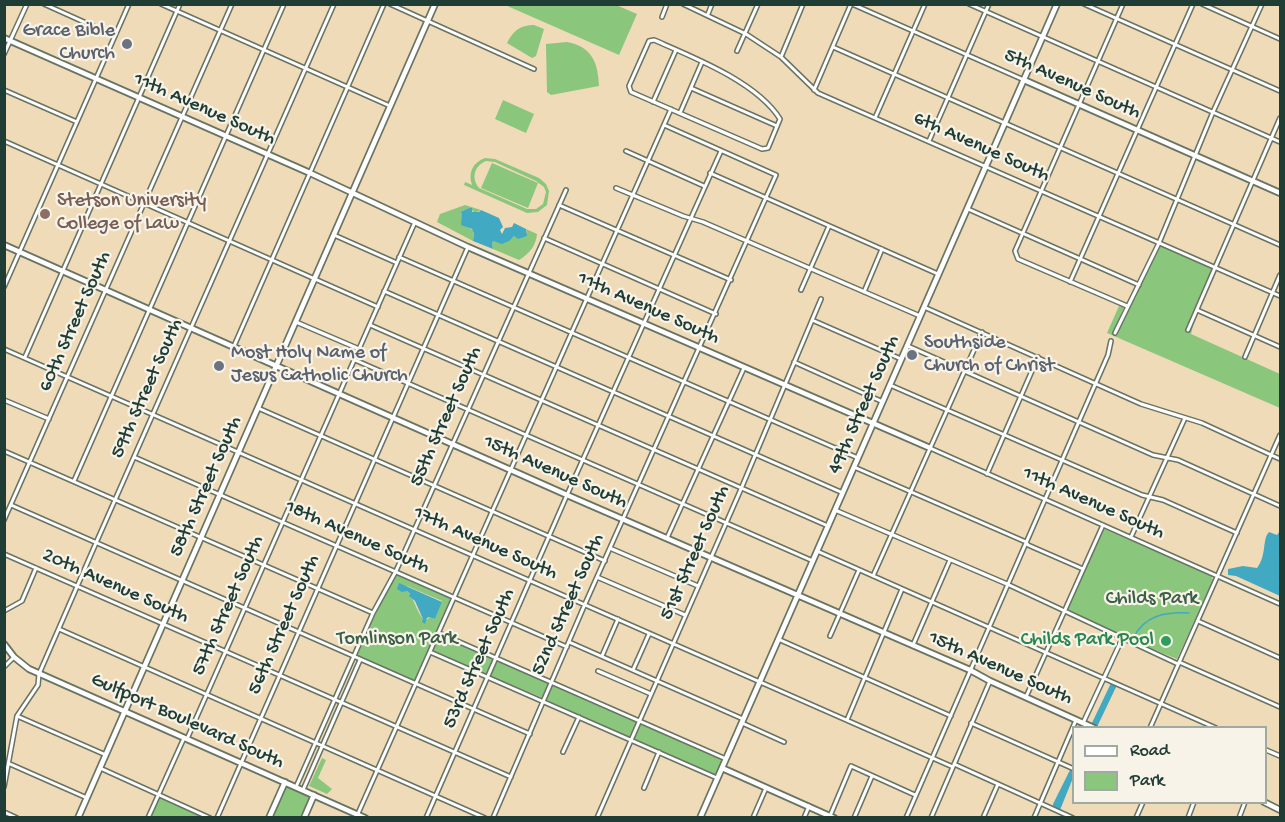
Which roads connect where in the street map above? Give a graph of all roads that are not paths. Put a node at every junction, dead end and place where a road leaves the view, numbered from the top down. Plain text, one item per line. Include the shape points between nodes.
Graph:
1 (27, 4) edge
2 (44, 4) edge
3 (129, 4) edge
4 (161, 4) edge
5 (180, 4) edge
6 (232, 4) edge
7 (284, 4) edge
8 (334, 4) edge
9 (384, 4) edge
10 (390, 4) edge
11 (435, 4) edge
12 (667, 4) edge
13 (683, 4) edge
14 (712, 4) edge
15 (758, 4) edge
16 (803, 4) edge
17 (852, 4) edge
18 (925, 4) edge
19 (969, 4) edge
20 (989, 4) edge
21 (1057, 4) edge
22 (1084, 4) edge
23 (1123, 4) edge
24 (1193, 4) edge
25 (1202, 4) edge
26 (1262, 4) edge
27 (177, 12) junction
28 (986, 12) junction
29 (707, 15) junction
30 (662, 16) dead end
31 (1117, 19) junction
32 (427, 21) junction
33 (1252, 27) junction
34 (220, 31) junction
35 (913, 31) junction
36 (746, 34) junction
37 (115, 36) junction
38 (1043, 37) junction
39 (4, 38) edge
40 (1281, 39) edge
41 (10, 41) junction
42 (1174, 45) junction
43 (833, 47) junction
44 (264, 50) junction
45 (676, 50) junction
46 (737, 51) dead end
47 (4, 54) edge
48 (967, 55) junction
49 (781, 57) junction
50 (702, 62) junction
51 (1099, 62) junction
52 (305, 68) junction
53 (534, 69) dead end
54 (1232, 70) junction
55 (895, 74) junction
56 (96, 79) junction
57 (1024, 80) junction
58 (348, 87) junction
59 (1156, 87) junction
60 (691, 88) junction
61 (4, 90) edge
62 (814, 90) junction
63 (1281, 92) edge
64 (139, 98) junction
65 (949, 98) junction
66 (653, 102) junction
67 (1080, 105) junction
68 (391, 106) junction
69 (671, 109) junction
70 (1213, 112) junction
71 (680, 113) junction
72 (182, 117) junction
73 (875, 118) junction
74 (1281, 118) edge
75 (77, 122) junction
76 (1005, 123) junction
77 (664, 126) junction
78 (777, 126) junction
79 (1137, 130) junction
80 (226, 136) junction
81 (1271, 138) junction
82 (4, 141) edge
83 (929, 141) junction
84 (1281, 142) edge
85 (1061, 148) junction
86 (626, 151) dead end
87 (721, 151) junction
88 (267, 155) junction
89 (1196, 156) junction
90 (648, 161) junction
91 (58, 165) junction
92 (986, 166) junction
93 (310, 173) junction
94 (710, 173) junction
95 (1118, 173) junction
96 (1253, 181) junction
97 (101, 184) junction
98 (704, 186) junction
99 (616, 188) dead end
100 (566, 190) dead end
101 (1042, 191) junction
102 (353, 193) junction
103 (1281, 193) edge
104 (633, 196) junction
105 (767, 198) junction
106 (1177, 199) junction
107 (144, 203) junction
108 (559, 205) junction
109 (967, 209) junction
110 (1099, 217) junction
111 (690, 219) junction
112 (415, 222) junction
113 (188, 223) junction
114 (1234, 224) junction
115 (829, 226) junction
116 (617, 231) junction
117 (1024, 234) junction
118 (334, 236) junction
119 (544, 238) junction
120 (230, 241) junction
121 (748, 241) junction
122 (1159, 243) junction
123 (4, 245) edge
124 (1281, 245) edge
125 (468, 246) junction
126 (882, 249) junction
127 (20, 252) junction
128 (673, 255) junction
129 (399, 257) junction
130 (272, 259) junction
131 (1081, 259) junction
132 (397, 263) junction
133 (602, 264) junction
134 (1215, 267) junction
135 (810, 269) junction
136 (62, 271) junction
137 (528, 273) junction
138 (938, 274) junction
139 (1281, 275) edge
140 (315, 278) junction
141 (731, 280) junction
142 (453, 281) junction
143 (1070, 282) junction
144 (1139, 285) junction
145 (4, 287) edge
146 (658, 289) junction
147 (801, 290) dead end
148 (106, 291) junction
149 (384, 291) junction
150 (864, 292) junction
151 (1273, 293) junction
152 (1281, 296) edge
153 (586, 299) junction
154 (821, 299) dead end
155 (1127, 306) junction
156 (378, 307) junction
157 (513, 307) junction
158 (924, 307) junction
159 (1196, 309) junction
160 (150, 310) junction
161 (716, 314) junction
162 (438, 315) junction
163 (920, 316) junction
164 (812, 320) junction
165 (296, 322) junction
166 (643, 323) junction
167 (370, 325) junction
168 (191, 328) junction
169 (1188, 330) dead end
170 (982, 332) junction
171 (571, 333) junction
172 (1115, 333) dead end
173 (1255, 335) junction
174 (497, 341) junction
175 (1111, 341) dead end
176 (907, 346) junction
177 (234, 347) junction
178 (1281, 347) edge
179 (700, 348) junction
180 (4, 349) edge
181 (423, 349) junction
182 (359, 350) junction
183 (1038, 357) junction
184 (1245, 357) dead end
185 (25, 358) junction
186 (628, 358) junction
187 (901, 359) junction
188 (354, 360) junction
189 (794, 362) junction
190 (277, 366) junction
191 (556, 367) junction
192 (744, 368) junction
193 (964, 371) junction
194 (482, 375) junction
195 (68, 377) junction
196 (408, 383) junction
197 (684, 383) junction
198 (1096, 383) junction
199 (785, 385) junction
200 (890, 385) junction
201 (613, 393) junction
202 (339, 394) junction
203 (112, 396) junction
204 (1022, 396) junction
205 (4, 400) edge
206 (541, 401) junction
207 (728, 402) junction
208 (883, 402) junction
209 (258, 408) junction
210 (467, 410) junction
211 (947, 411) junction
212 (153, 414) junction
213 (669, 417) junction
214 (392, 418) junction
215 (1185, 418) junction
216 (49, 419) junction
217 (770, 420) junction
218 (1079, 422) junction
219 (873, 423) junction
220 (598, 426) junction
221 (525, 435) junction
222 (1281, 435) edge
223 (320, 436) junction
224 (713, 436) junction
225 (1004, 436) junction
226 (451, 444) junction
227 (930, 448) junction
228 (4, 451) edge
229 (654, 451) junction
230 (240, 452) junction
231 (756, 454) junction
232 (1272, 455) junction
233 (134, 457) junction
234 (858, 458) junction
235 (1168, 458) junction
236 (374, 459) junction
237 (1281, 459) edge
238 (582, 460) junction
239 (1061, 461) junction
240 (31, 462) junction
241 (854, 467) junction
242 (510, 470) junction
243 (698, 470) junction
244 (987, 474) junction
245 (301, 479) junction
246 (74, 482) junction
247 (434, 485) junction
248 (638, 486) junction
249 (741, 489) junction
250 (910, 492) junction
251 (843, 493) junction
252 (220, 494) junction
253 (1254, 494) junction
254 (567, 495) junction
255 (1150, 497) junction
256 (115, 499) junction
257 (1045, 500) junction
258 (355, 503) junction
259 (682, 504) junction
260 (11, 505) junction
261 (1281, 506) edge
262 (835, 510) junction
263 (492, 511) junction
264 (4, 520) edge
265 (623, 520) junction
266 (283, 522) junction
267 (725, 523) junction
268 (1103, 525) junction
269 (828, 526) junction
270 (415, 529) junction
271 (1237, 533) junction
272 (891, 534) junction
273 (549, 536) junction
274 (201, 537) junction
275 (1131, 537) junction
276 (667, 538) junction
277 (1026, 542) junction
278 (96, 543) junction
279 (336, 546) junction
280 (611, 548) junction
281 (817, 551) junction
282 (4, 554) edge
283 (473, 555) junction
284 (711, 558) junction
285 (950, 560) junction
286 (605, 561) junction
287 (813, 561) junction
288 (263, 565) junction
289 (36, 568) junction
290 (1083, 569) junction
291 (859, 570) junction
292 (396, 572) junction
293 (873, 576) junction
294 (1218, 576) junction
295 (597, 577) junction
296 (182, 581) junction
297 (531, 581) junction
298 (1007, 584) junction
299 (698, 586) junction
300 (78, 588) junction
301 (317, 589) junction
302 (902, 589) junction
303 (798, 595) junction
304 (454, 597) junction
305 (931, 602) junction
306 (585, 604) junction
307 (1281, 604) edge
308 (244, 608) junction
309 (4, 610) edge
310 (1063, 610) junction
311 (373, 613) junction
312 (839, 614) junction
313 (685, 615) junction
314 (618, 619) junction
315 (1198, 621) junction
316 (513, 623) junction
317 (164, 625) junction
318 (989, 626) junction
319 (58, 629) junction
320 (298, 632) junction
321 (439, 633) junction
322 (650, 633) junction
323 (883, 633) junction
324 (830, 636) dead end
325 (778, 639) junction
326 (1122, 639) junction
327 (569, 642) junction
328 (673, 643) junction
329 (4, 644) edge
330 (913, 645) junction
331 (567, 647) junction
332 (226, 651) junction
333 (430, 651) junction
334 (1045, 651) junction
335 (602, 656) junction
336 (14, 657) junction
337 (355, 657) junction
338 (496, 658) junction
339 (1281, 658) edge
340 (361, 659) junction
341 (1179, 663) junction
342 (4, 667) edge
343 (145, 667) junction
344 (633, 670) junction
345 (970, 670) junction
346 (598, 671) dead end
347 (39, 674) junction
348 (280, 675) junction
349 (488, 677) junction
350 (1104, 677) junction
351 (866, 678) junction
352 (657, 681) junction
353 (990, 681) junction
354 (552, 682) junction
355 (759, 682) junction
356 (416, 684) junction
357 (651, 694) junction
358 (207, 695) junction
359 (1026, 697) junction
360 (336, 700) junction
361 (544, 701) junction
362 (342, 702) junction
363 (1161, 703) junction
364 (1281, 707) edge
365 (473, 709) junction
366 (125, 711) junction
367 (17, 716) junction
368 (951, 716) junction
369 (579, 717) junction
370 (260, 718) junction
371 (1076, 720) junction
372 (639, 721) junction
373 (742, 721) junction
374 (847, 721) junction
375 (971, 723) junction
376 (1083, 723) junction
377 (397, 726) junction
378 (1073, 726) edge
379 (1090, 726) edge
380 (1151, 726) edge
381 (1212, 726) edge
382 (1072, 729) edge
383 (530, 734) junction
384 (186, 739) junction
385 (631, 740) junction
386 (784, 742) dead end
387 (316, 743) junction
388 (323, 746) junction
389 (1267, 750) edge
390 (563, 752) dead end
391 (659, 752) junction
392 (455, 753) junction
393 (106, 755) junction
394 (1281, 756) edge
395 (931, 758) junction
396 (726, 759) junction
397 (241, 762) junction
398 (1058, 762) junction
399 (10, 764) junction
400 (953, 766) junction
401 (100, 768) junction
402 (722, 768) junction
403 (1072, 768) edge
404 (378, 770) junction
405 (872, 776) junction
406 (511, 777) junction
407 (717, 778) junction
408 (285, 782) junction
409 (998, 784) junction
410 (4, 787) edge
411 (296, 787) junction
412 (766, 788) junction
413 (644, 789) dead end
414 (303, 790) junction
415 (158, 794) junction
416 (314, 795) junction
417 (915, 795) junction
418 (436, 796) junction
419 (87, 798) junction
420 (1041, 803) junction
421 (1267, 803) edge
422 (1142, 804) edge
423 (809, 807) junction
424 (1281, 810) edge
425 (4, 812) edge
426 (357, 816) edge
427 (598, 817) edge
428 (832, 817) edge
429 (17, 818) edge
430 (78, 818) edge
431 (148, 818) edge
432 (210, 818) edge
433 (217, 818) edge
434 (269, 818) edge
435 (304, 818) edge
436 (365, 818) edge
437 (426, 818) edge
438 (485, 818) edge
439 (493, 818) edge
440 (700, 818) edge
441 (753, 818) edge
442 (804, 818) edge
443 (854, 818) edge
444 (906, 818) edge
445 (931, 818) edge
446 (984, 818) edge
447 (1034, 818) edge
448 (1073, 818) edge
449 (1136, 818) edge

1 - 41 street
2 - 37 street
3 - 37 street
4 - 27 street
5 - 27 street
6 - 34 street, 60th Street South
7 - 44 street
8 - 52 street, 59th Street South
9 - 58 street
10 - 32 street
11 - 32 street, 58th Street South
12 - 30 street
13 - 29 street, 6th Avenue South
14 - 29 street
15 - 36 street
16 - 49 street
17 - 35 street, 5th Avenue South
17 - 43 street
18 - 35 street
19 - 28 street
20 - 28 street
21 - 38 street, 49th Street South
22 - 31 street
23 - 31 street
24 - 42 street
25 - 33 street
26 - 33 street
27 - 34 street
27 - 64 street
28 - 38 street
28 - 48 street
29 - 36 street, 6th Avenue South
31 - 42 street
31 - 51 street
32 - 53 street
32 - 68 street, 58th Street South
33 - 40 street
33 - 54 street
34 - 44 street
34 - 72 street, 60th Street South
35 - 48 street, 5th Avenue South
35 - 55 street
36 - 46 street
36 - 49 street, 6th Avenue South
37 - 56 street
38 - 51 street
38 - 57 street, 49th Street South
39 - 41 street, 11th Avenue South
41 - 47 street
41 - 56 street, 11th Avenue South
42 - 54 street
42 - 59 street
43 - 55 street
43 - 62 street
44 - 52 street
44 - 80 street
45 - 50 street
45 - 66 street
45 - 66 street via 649,41 629,89
48 - 57 street, 5th Avenue South
48 - 65 street
49 - 62 street, 6th Avenue South
50 - 60 street
50 - 78 street via 762,99 780,119
51 - 59 street
51 - 67 street
52 - 58 street
52 - 88 street, 59th Street South
54 - 63 street
54 - 70 street
55 - 65 street
55 - 73 street
56 - 64 street, 11th Avenue South
56 - 75 street
57 - 67 street, 5th Avenue South
57 - 76 street, 49th Street South
58 - 68 street
58 - 93 street
59 - 70 street
59 - 79 street
60 - 71 street
60 - 78 street
61 - 75 street
62 - 73 street, 6th Avenue South
64 - 72 street, 11th Avenue South
64 - 97 street
65 - 76 street
65 - 83 street
66 - 69 street
67 - 79 street, 5th Avenue South
67 - 85 street
68 - 102 street, 58th Street South
69 - 71 street
69 - 77 street
70 - 81 street
70 - 89 street
71 - 78 street via 765,150
72 - 80 street, 11th Avenue South
72 - 107 street, 60th Street South
73 - 83 street, 6th Avenue South
74 - 81 street
75 - 91 street
76 - 85 street
76 - 92 street, 49th Street South
77 - 87 street
77 - 90 street
79 - 89 street, 5th Avenue South
79 - 95 street
80 - 88 street, 11th Avenue South
80 - 113 street
81 - 84 street
81 - 96 street
82 - 91 street
83 - 92 street, 6th Avenue South
85 - 95 street
85 - 101 street
86 - 90 street
87 - 94 street, 53rd Street South
87 - 105 street, 52nd Street South via 776,176
88 - 93 street, 11th Avenue South
88 - 120 street, 59th Street South
89 - 96 street, 5th Avenue South
89 - 106 street
90 - 98 street
90 - 104 street
91 - 97 street
91 - 127 street
92 - 101 street, 6th Avenue South
92 - 109 street, 49th Street South
93 - 102 street, 11th Avenue South
93 - 130 street
94 - 98 street, 53rd Street South
94 - 105 street
95 - 106 street
95 - 110 street
96 - 103 street, 5th Avenue South
96 - 114 street
97 - 107 street
97 - 136 street
98 - 111 street, 53rd Street South
99 - 104 street
100 - 108 street, 55th Street South
101 - 110 street, 6th Avenue South
101 - 117 street
102 - 112 street, 11th Avenue South
102 - 118 street, 58th Street South
104 - 111 street
104 - 116 street
105 - 115 street
105 - 121 street, 52nd Street South
106 - 114 street
106 - 122 street
107 - 113 street
107 - 148 street, 60th Street South
108 - 116 street
108 - 119 street, 55th Street South
109 - 117 street
109 - 138 street, 49th Street South
110 - 122 street, 6th Avenue South
110 - 131 street
111 - 121 street
111 - 128 street, 53rd Street South
112 - 125 street, 11th Avenue South
112 - 129 street, 57th Street South
113 - 120 street
113 - 160 street
114 - 124 street
114 - 134 street
115 - 126 street
115 - 135 street
116 - 128 street
116 - 133 street
117 - 131 street
117 - 143 street via 1015,256
118 - 132 street
118 - 140 street, 58th Street South
119 - 133 street
119 - 137 street, 55th Street South
120 - 130 street
120 - 168 street, 59th Street South
121 - 135 street
121 - 141 street, 52nd Street South
122 - 134 street, 6th Avenue South
122 - 144 street
123 - 127 street, 15th Avenue South
125 - 137 street, 11th Avenue South
125 - 142 street, 56th Street South
126 - 138 street
126 - 150 street
127 - 136 street, 15th Avenue South
127 - 145 street
128 - 141 street
128 - 146 street, 53rd Street South
129 - 132 street, 57th Street South
129 - 142 street
130 - 140 street
130 - 177 street
131 - 143 street
131 - 144 street
132 - 149 street, 57th Street South
133 - 146 street
133 - 153 street
134 - 151 street, 6th Avenue South
134 - 159 street
135 - 147 street
135 - 150 street
136 - 148 street, 15th Avenue South
136 - 185 street
137 - 153 street, 11th Avenue South
137 - 157 street, 55th Street South
138 - 158 street, 49th Street South
139 - 151 street
140 - 156 street
140 - 165 street, 58th Street South
141 - 161 street, 52nd Street South
142 - 157 street
142 - 162 street, 56th Street South
143 - 155 street
144 - 155 street
146 - 161 street
146 - 166 street, 53rd Street South
148 - 160 street, 15th Avenue South
148 - 195 street, 60th Street South
149 - 156 street, 57th Street South
149 - 162 street
150 - 163 street
151 - 152 street, 6th Avenue South
151 - 173 street
153 - 166 street, 11th Avenue South
153 - 171 street
154 - 164 street, 51st Street South
155 - 172 street
156 - 167 street, 57th Street South
157 - 171 street
157 - 174 street, 55th Street South
158 - 163 street, 49th Street South
158 - 170 street
159 - 169 street
159 - 173 street
160 - 168 street, 15th Avenue South
160 - 203 street
161 - 179 street, 52nd Street South
162 - 174 street
162 - 181 street, 56th Street South
163 - 176 street, 49th Street South
164 - 187 street
164 - 189 street, 51st Street South
165 - 182 street
165 - 190 street, 58th Street South
166 - 179 street, 11th Avenue South
166 - 186 street, 53rd Street South
167 - 181 street
167 - 182 street, 57th Street South
168 - 177 street, 15th Avenue South
168 - 212 street, 59th Street South
170 - 183 street
170 - 193 street
171 - 186 street
171 - 191 street
173 - 178 street
173 - 184 street
174 - 191 street
174 - 194 street, 55th Street South
175 - 198 street
176 - 187 street, 49th Street South
176 - 193 street
177 - 190 street, 15th Avenue South
179 - 192 street, 11th Avenue South
179 - 197 street, 52nd Street South
180 - 185 street, 17th Avenue South
181 - 194 street
181 - 196 street, 56th Street South
182 - 188 street, 57th Street South
183 - 198 street
183 - 204 street
185 - 195 street, 17th Avenue South
186 - 197 street
186 - 201 street, 53rd Street South
187 - 200 street, 49th Street South
188 - 196 street
188 - 202 street, 57th Street South
189 - 199 street, 51st Street South
189 - 208 street
190 - 202 street, 15th Avenue South
190 - 209 street, 58th Street South
191 - 201 street
191 - 206 street
192 - 199 street, 11th Avenue South
192 - 207 street
193 - 204 street
193 - 211 street
194 - 206 street
194 - 210 street, 55th Street South
195 - 203 street, 17th Avenue South
195 - 216 street, 60th Street South
196 - 210 street
196 - 214 street, 56th Street South
197 - 207 street
197 - 213 street, 52nd Street South
198 - 215 street
198 - 218 street
199 - 217 street, 51st Street South
199 - 219 street, 11th Avenue South
200 - 208 street, 49th Street South
200 - 211 street
201 - 213 street
201 - 220 street, 53rd Street South
202 - 214 street, 15th Avenue South
202 - 223 street, 57th Street South
203 - 212 street, 17th Avenue South
203 - 246 street
204 - 218 street
204 - 225 street
205 - 216 street
206 - 220 street
206 - 221 street
207 - 217 street
207 - 224 street
208 - 219 street, 49th Street South
209 - 223 street
209 - 230 street, 58th Street South
210 - 221 street
210 - 226 street, 55th Street South
211 - 225 street
211 - 227 street
212 - 230 street, 17th Avenue South
212 - 233 street, 59th Street South
213 - 224 street
213 - 229 street, 52nd Street South
214 - 226 street, 15th Avenue South
214 - 236 street, 56th Street South
215 - 232 street
215 - 235 street
216 - 240 street, 60th Street South
217 - 231 street, 51st Street South
217 - 234 street
218 - 235 street
218 - 239 street
219 - 227 street, 11th Avenue South
219 - 234 street, 49th Street South
220 - 229 street
220 - 238 street, 53rd Street South
221 - 238 street
221 - 242 street
222 - 232 street
223 - 236 street
223 - 245 street, 57th Street South
224 - 231 street
224 - 243 street
225 - 239 street
225 - 244 street
226 - 242 street, 15th Avenue South
226 - 247 street, 55th Street South
227 - 244 street, 11th Avenue South
227 - 250 street
228 - 240 street
229 - 243 street
229 - 248 street, 52nd Street South
230 - 245 street, 17th Avenue South
230 - 252 street, 58th Street South
231 - 249 street, 51st Street South
231 - 251 street
232 - 237 street
232 - 253 street
233 - 252 street, 18th Avenue South
233 - 256 street, 59th Street South
234 - 241 street, 49th Street South
235 - 253 street
235 - 255 street
236 - 247 street
236 - 258 street, 56th Street South
238 - 248 street
238 - 254 street, 53rd Street South
239 - 255 street
239 - 257 street
240 - 246 street
240 - 260 street, 60th Street South
241 - 250 street
241 - 251 street, 49th Street South
242 - 254 street, 15th Avenue South
242 - 263 street
243 - 249 street
243 - 259 street
244 - 257 street, 11th Avenue South
245 - 258 street, 17th Avenue South
245 - 266 street, 57th Street South
246 - 256 street
247 - 263 street
247 - 270 street, 55th Street South
248 - 259 street
248 - 265 street, 52nd Street South
249 - 267 street, 51st Street South
249 - 269 street
250 - 272 street
250 - 277 street
251 - 262 street, 49th Street South
252 - 266 street, 18th Avenue South
252 - 274 street, 58th Street South
253 - 261 street
253 - 271 street
254 - 265 street, 15th Avenue South
254 - 273 street, 53rd Street South
255 - 271 street
255 - 275 street
256 - 274 street
256 - 278 street, 59th Street South
257 - 268 street, 11th Avenue South
257 - 277 street
258 - 270 street, 17th Avenue South
258 - 279 street, 56th Street South
259 - 267 street
259 - 276 street
260 - 264 street, 60th Street South
260 - 278 street
262 - 269 street, 49th Street South
262 - 272 street
263 - 273 street
263 - 283 street
265 - 276 street, 15th Avenue South
265 - 280 street, 52nd Street South
266 - 279 street, 18th Avenue South
266 - 288 street, 57th Street South
267 - 284 street, 51st Street South
267 - 287 street
268 - 275 street, 11th Avenue South
268 - 290 street
269 - 281 street, 49th Street South
270 - 283 street, 17th Avenue South
270 - 292 street, 55th Street South
271 - 294 street
272 - 285 street
272 - 293 street
273 - 286 street
273 - 297 street, 53rd Street South
274 - 288 street
274 - 296 street, 58th Street South
275 - 294 street, 11th Avenue South
276 - 284 street, 15th Avenue South
277 - 290 street
277 - 298 street
278 - 296 street
278 - 300 street, 59th Street South
279 - 292 street, 18th Avenue South
279 - 301 street, 56th Street South
280 - 286 street, 52nd Street South
280 - 299 street
281 - 287 street, 49th Street South
281 - 291 street
282 - 289 street, 20th Avenue South
283 - 297 street, 17th Avenue South
283 - 304 street
284 - 299 street, 51st Street South
284 - 303 street, 15th Avenue South
285 - 298 street
285 - 305 street
286 - 295 street, 52nd Street South
287 - 303 street, 49th Street South
288 - 301 street
288 - 308 street, 57th Street South
289 - 300 street, 20th Avenue South
289 - 309 street via 22,601
290 - 310 street
291 - 293 street
291 - 312 street
292 - 304 street, 18th Avenue South
292 - 311 street, 55th Street South
293 - 302 street
294 - 307 street, 11th Avenue South
294 - 315 street
295 - 306 street, 52nd Street South
295 - 313 street
296 - 308 street
296 - 317 street, 58th Street South
297 - 306 street, 17th Avenue South
297 - 316 street, 53rd Street South
298 - 310 street
298 - 318 street
299 - 313 street, 51st Street South
300 - 317 street, 20th Avenue South
300 - 319 street, 59th Street South
301 - 311 street
301 - 320 street, 56th Street South
302 - 305 street
302 - 323 street
303 - 312 street, 15th Avenue South
303 - 325 street, 49th Street South
304 - 316 street, 18th Avenue South
304 - 321 street
305 - 318 street
305 - 330 street
306 - 314 street, 17th Avenue South
306 - 327 street, 52nd Street South
308 - 320 street
308 - 332 street, 57th Street South
310 - 326 street
310 - 334 street
311 - 337 street, 55th Street South
312 - 323 street, 15th Avenue South
312 - 324 street
313 - 328 street, 51st Street South
314 - 322 street, 17th Avenue South
314 - 335 street
315 - 339 street
315 - 341 street
316 - 331 street, 18th Avenue South
316 - 338 street, 53rd Street South
317 - 332 street, 20th Avenue South
317 - 343 street, 58th Street South
318 - 334 street
318 - 345 street
319 - 343 street
319 - 347 street, 59th Street South
320 - 337 street
320 - 348 street, 56th Street South
321 - 333 street
321 - 338 street
322 - 328 street, 17th Avenue South
322 - 344 street
323 - 330 street, 15th Avenue South
323 - 351 street
325 - 351 street
325 - 355 street, 49th Street South
326 - 341 street
326 - 350 street
327 - 331 street, 52nd Street South
327 - 335 street
328 - 352 street, 51st Street South
328 - 355 street, 17th Avenue South
329 - 336 street, Gulfport Boulevard South
330 - 345 street, 15th Avenue South
331 - 354 street, 52nd Street South
332 - 348 street, 20th Avenue South
332 - 358 street, 57th Street South
333 - 349 street
333 - 356 street
334 - 350 street
334 - 359 street
335 - 344 street
336 - 342 street
336 - 347 street, Gulfport Boulevard South
337 - 340 street
337 - 360 street, 55th Street South
338 - 349 street, 53rd Street South
338 - 354 street
340 - 356 street
340 - 362 street
341 - 363 street
341 - 364 street
343 - 358 street
343 - 366 street, 58th Street South
344 - 352 street
345 - 353 street, 15th Avenue South
345 - 368 street
346 - 357 street
347 - 366 street, Gulfport Boulevard South
347 - 367 street, 59th Street South via 39,685
348 - 360 street, 20th Avenue South
348 - 370 street, 56th Street South
349 - 361 street
349 - 365 street, 53rd Street South
350 - 363 street
350 - 376 street
351 - 368 street
351 - 374 street
352 - 357 street, 51st Street South
352 - 373 street
353 - 359 street, 15th Avenue South
353 - 375 street
354 - 361 street, 52nd Street South
354 - 372 street
355 - 373 street, 49th Street South
355 - 374 street, 17th Avenue South
356 - 365 street
356 - 377 street
357 - 372 street, 51st Street South
358 - 370 street
358 - 384 street, 57th Street South
359 - 371 street, 15th Avenue South
360 - 362 street, 20th Avenue South
360 - 387 street, 55th Street South
361 - 369 street
361 - 383 street, 52nd Street South
362 - 377 street, 20th Avenue South
362 - 388 street
363 - 380 street
363 - 381 street
365 - 383 street
365 - 392 street, 53rd Street South
366 - 384 street, Gulfport Boulevard South
366 - 393 street, 58th Street South
367 - 393 street
367 - 399 street, 59th Street South
368 - 395 street
369 - 385 street
369 - 390 street
370 - 387 street
370 - 397 street, 56th Street South
371 - 376 street, 15th Avenue South
371 - 378 street
372 - 385 street, 51st Street South
372 - 396 street
373 - 386 street
373 - 396 street, 49th Street South
374 - 395 street, 17th Avenue South
375 - 398 street
375 - 400 street
376 - 379 street, 15th Avenue South
377 - 392 street, 20th Avenue South
377 - 404 street
382 - 398 street
383 - 406 street, 52nd Street South
384 - 397 street, Gulfport Boulevard South
384 - 415 street, 57th Street South
385 - 391 street
385 - 427 street, 51st Street South
387 - 388 street
387 - 411 street, 55th Street South
388 - 404 street
388 - 414 street
389 - 394 street
391 - 407 street
391 - 413 street
392 - 406 street, 20th Avenue South
392 - 418 street, 53rd Street South
393 - 401 street, 58th Street South
395 - 400 street, 17th Avenue South
395 - 417 street
396 - 402 street, 49th Street South
397 - 408 street, Gulfport Boulevard South
397 - 433 street, 56th Street South
398 - 403 street
398 - 420 street
399 - 410 street, 59th Street South
399 - 419 street
400 - 409 street, 17th Avenue South
400 - 445 street
401 - 415 street
401 - 419 street, 58th Street South
402 - 407 street, 49th Street South
402 - 412 street
404 - 418 street
404 - 426 street
405 - 417 street
405 - 428 street via 851,766
405 - 443 street
406 - 439 street, 52nd Street South
407 - 440 street, 49th Street South
408 - 411 street, Gulfport Boulevard South
408 - 434 street
409 - 420 street, 17th Avenue South
409 - 446 street
411 - 414 street, Gulfport Boulevard South
412 - 423 street
412 - 441 street
414 - 416 street, Gulfport Boulevard South
415 - 431 street, 57th Street South
415 - 432 street
416 - 426 street, Gulfport Boulevard South
416 - 435 street
417 - 444 street
418 - 437 street, 53rd Street South
418 - 438 street
419 - 430 street, 58th Street South
420 - 447 street
420 - 448 street, 17th Avenue South
421 - 424 street
422 - 449 street
423 - 428 street
423 - 442 street
425 - 429 street
426 - 436 street, Gulfport Boulevard South

